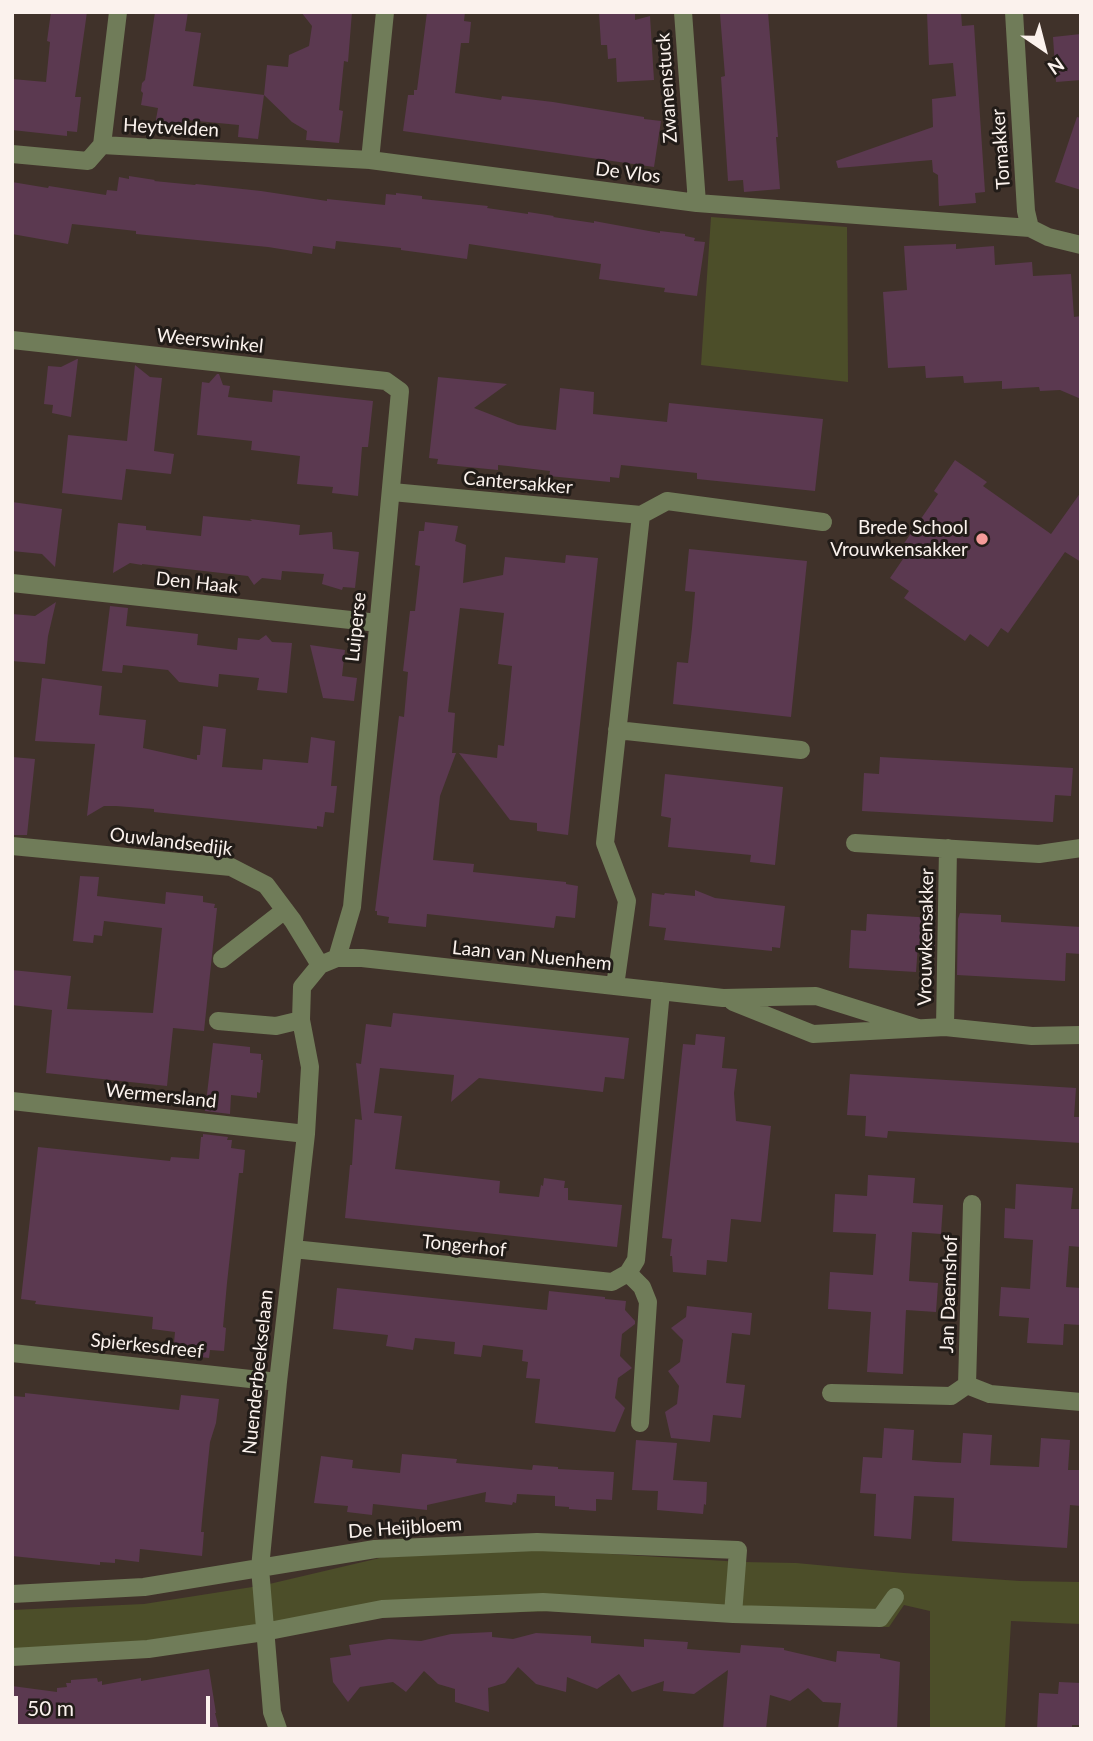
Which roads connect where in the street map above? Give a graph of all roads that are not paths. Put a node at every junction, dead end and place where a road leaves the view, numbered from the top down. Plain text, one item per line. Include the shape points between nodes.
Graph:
1 (118, 12) edge
2 (385, 12) edge
3 (683, 12) edge
4 (1014, 12) edge
5 (102, 145) junction
6 (12, 154) edge
7 (370, 160) junction
8 (697, 203) junction
9 (1030, 228) junction
10 (1081, 245) edge
11 (12, 340) edge
12 (400, 391) joint
13 (392, 492) junction
14 (641, 515) junction
15 (823, 522) dead end
16 (12, 583) edge
17 (377, 623) junction
18 (617, 730) junction
19 (801, 750) dead end
20 (855, 843) dead end
21 (12, 846) edge
22 (948, 848) junction
23 (1081, 848) edge
24 (285, 911) junction
25 (222, 959) dead end
26 (329, 961) junction
27 (615, 986) junction
28 (661, 992) junction
29 (723, 998) junction
30 (301, 1020) junction
31 (218, 1021) dead end
32 (945, 1027) junction
33 (918, 1028) junction
34 (1081, 1035) edge
35 (12, 1101) edge
36 (306, 1133) junction
37 (972, 1204) dead end
38 (293, 1249) junction
39 (628, 1273) junction
40 (12, 1353) edge
41 (278, 1382) junction
42 (967, 1385) junction
43 (831, 1394) dead end
44 (1081, 1402) edge
45 (640, 1423) dead end
46 (260, 1568) junction
47 (12, 1594) edge
48 (895, 1597) dead end
49 (733, 1614) junction
50 (264, 1632) junction
51 (12, 1657) edge
52 (278, 1729) edge

1 - 5 street, Heytvelden
2 - 7 street
3 - 8 street, Zwanenstuck
4 - 9 street, Tomakker
5 - 6 street via 88,162
5 - 7 street, Heytvelden
7 - 8 street, De Vlos
8 - 9 street, De Vlos
9 - 10 street
11 - 12 street, Weerswinkel via 386,381
12 - 13 street, Luiperse
13 - 14 street, Cantersakker
13 - 17 street, Luiperse
14 - 15 street, Cantersakker via 667,501
14 - 18 street
16 - 17 street, Den Haak
17 - 26 street, Luiperse via 352,907
18 - 19 street
18 - 27 street via 605,843 627,901
20 - 22 street, Vrouwkensakker
21 - 24 street, Ouwlandsedijk via 232,867 266,885
22 - 23 street, Vrouwkensakker via 1039,854
22 - 32 street, Vrouwkensakker
24 - 25 street
24 - 26 street, Ouwlandsedijk
26 - 27 street, Laan van Nuenhem via 362,958
26 - 30 street, Nuenderbeekselaan via 302,987
27 - 28 street, Laan van Nuenhem
28 - 29 street, Laan van Nuenhem
28 - 39 street via 636,1260
29 - 33 street, Laan van Nuenhem via 816,996
29 - 33 street, Laan van Nuenhem via 813,1034
30 - 31 street via 276,1026
30 - 36 street, Nuenderbeekselaan via 310,1067
32 - 33 street, Laan van Nuenhem
32 - 34 street, Laan van Nuenhem via 1032,1036
35 - 36 street, Wermersland
36 - 38 street, Nuenderbeekselaan
37 - 42 street, Jan Daemshof
38 - 39 street, Tongerhof via 612,1282
38 - 41 street, Nuenderbeekselaan
39 - 45 street via 642,1287 648,1302
40 - 41 street, Spierkesdreef
41 - 46 street, Nuenderbeekselaan
42 - 43 street via 951,1396
42 - 44 street via 990,1394
46 - 47 street, De Heijbloem via 144,1587
46 - 49 street, De Heijbloem via 375,1549 537,1542 738,1550
46 - 50 street, Nuenderbeekselaan
48 - 49 street via 880,1618
49 - 50 street via 542,1602 382,1609
50 - 51 street via 148,1649
50 - 52 street, Nuenderbeekselaan via 272,1712

